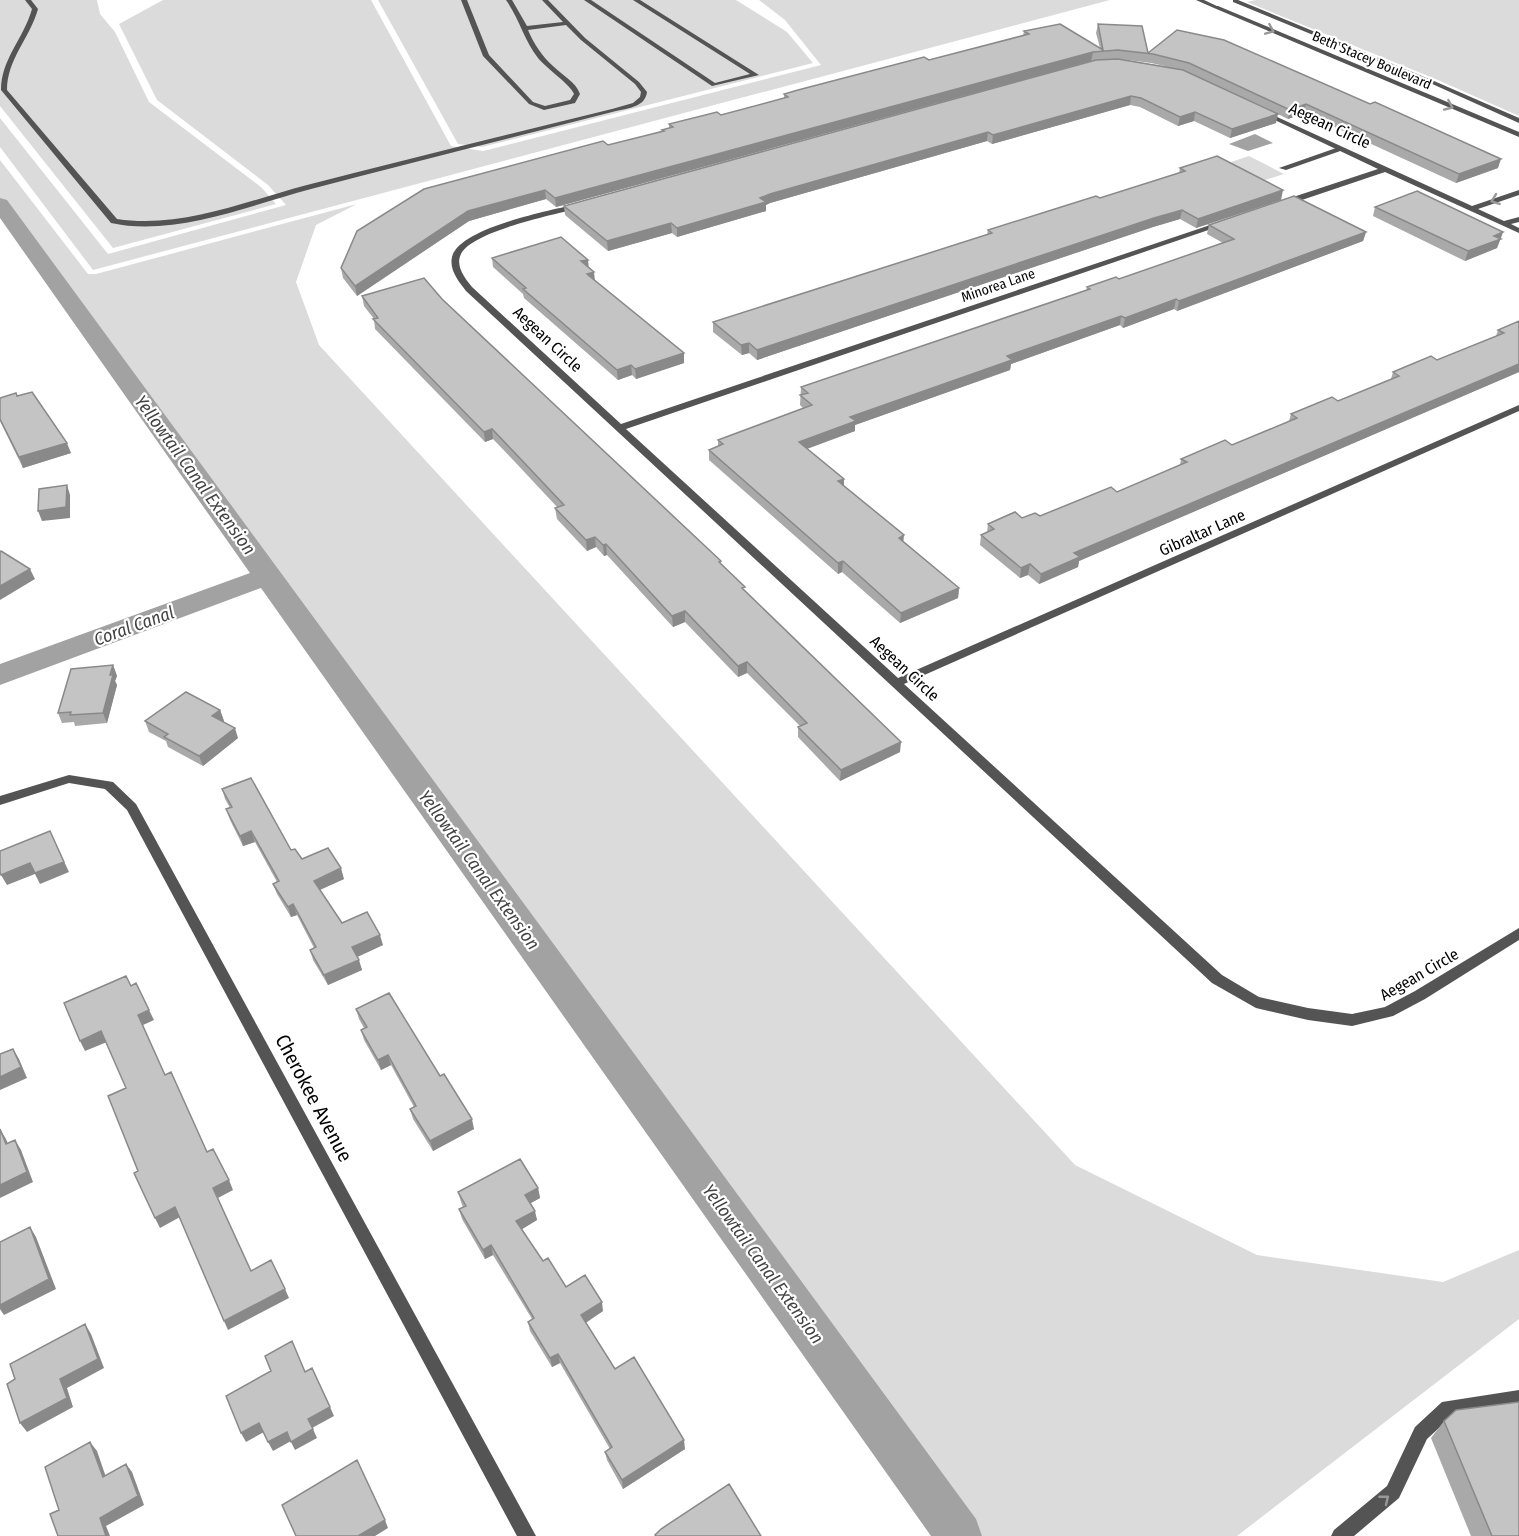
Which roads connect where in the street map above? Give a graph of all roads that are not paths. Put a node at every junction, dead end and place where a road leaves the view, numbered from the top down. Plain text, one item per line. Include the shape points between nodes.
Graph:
1 (28, 0) edge
2 (464, 0) edge
3 (509, 0) edge
4 (545, 0) edge
5 (587, 0) edge
6 (636, 0) edge
7 (1199, 0) edge
8 (1236, 0) edge
9 (1216, 7) junction
10 (567, 23) junction
11 (526, 28) junction
12 (1258, 110) edge
13 (1519, 121) edge
14 (1519, 135) edge
15 (1342, 149) junction
16 (1283, 168) dead end
17 (1385, 169) junction
18 (1519, 192) edge
19 (593, 202) edge
20 (1273, 207) edge
21 (1472, 209) junction
22 (1519, 219) edge
23 (1228, 222) edge
24 (1504, 224) junction
25 (1519, 231) edge
26 (1519, 408) edge
27 (620, 428) junction
28 (896, 683) junction
29 (0, 801) edge
30 (1519, 933) edge
31 (1519, 1398) edge
32 (526, 1536) edge
33 (1340, 1536) edge

1 - 10 street via 35,9 34,18 6,61 4,90 114,221 129,226 158,224 242,204 614,110 643,98 637,83
2 - 11 street via 486,56 531,103 544,108 573,102 575,88 543,59 530,42
3 - 11 street
4 - 10 street
5 - 6 street via 714,86 756,75
7 - 9 street, Beth Stacey Boulevard
8 - 9 street
8 - 13 street, Beth Stacey Boulevard
9 -> 14 street, Beth Stacey Boulevard
10 - 11 street
12 - 15 street, Aegean Circle
15 - 16 street
15 - 17 street, Aegean Circle
17 - 20 street
17 - 21 street, Aegean Circle
18 -> 21 street
19 - 27 street, Aegean Circle via 481,236 460,248 455,262 457,275 469,289
21 - 24 street, Aegean Circle
22 - 24 street
23 - 27 street, Minorea Lane
24 - 25 street, Aegean Circle
26 - 28 street, Gibraltar Lane
27 - 28 street, Aegean Circle
28 - 30 street, Aegean Circle via 1217,979 1256,1002 1352,1020 1388,1012
29 - 32 street, Cherokee Avenue via 69,779 109,785 132,807
33 -> 31 street via 1393,1492 1421,1433 1448,1408

